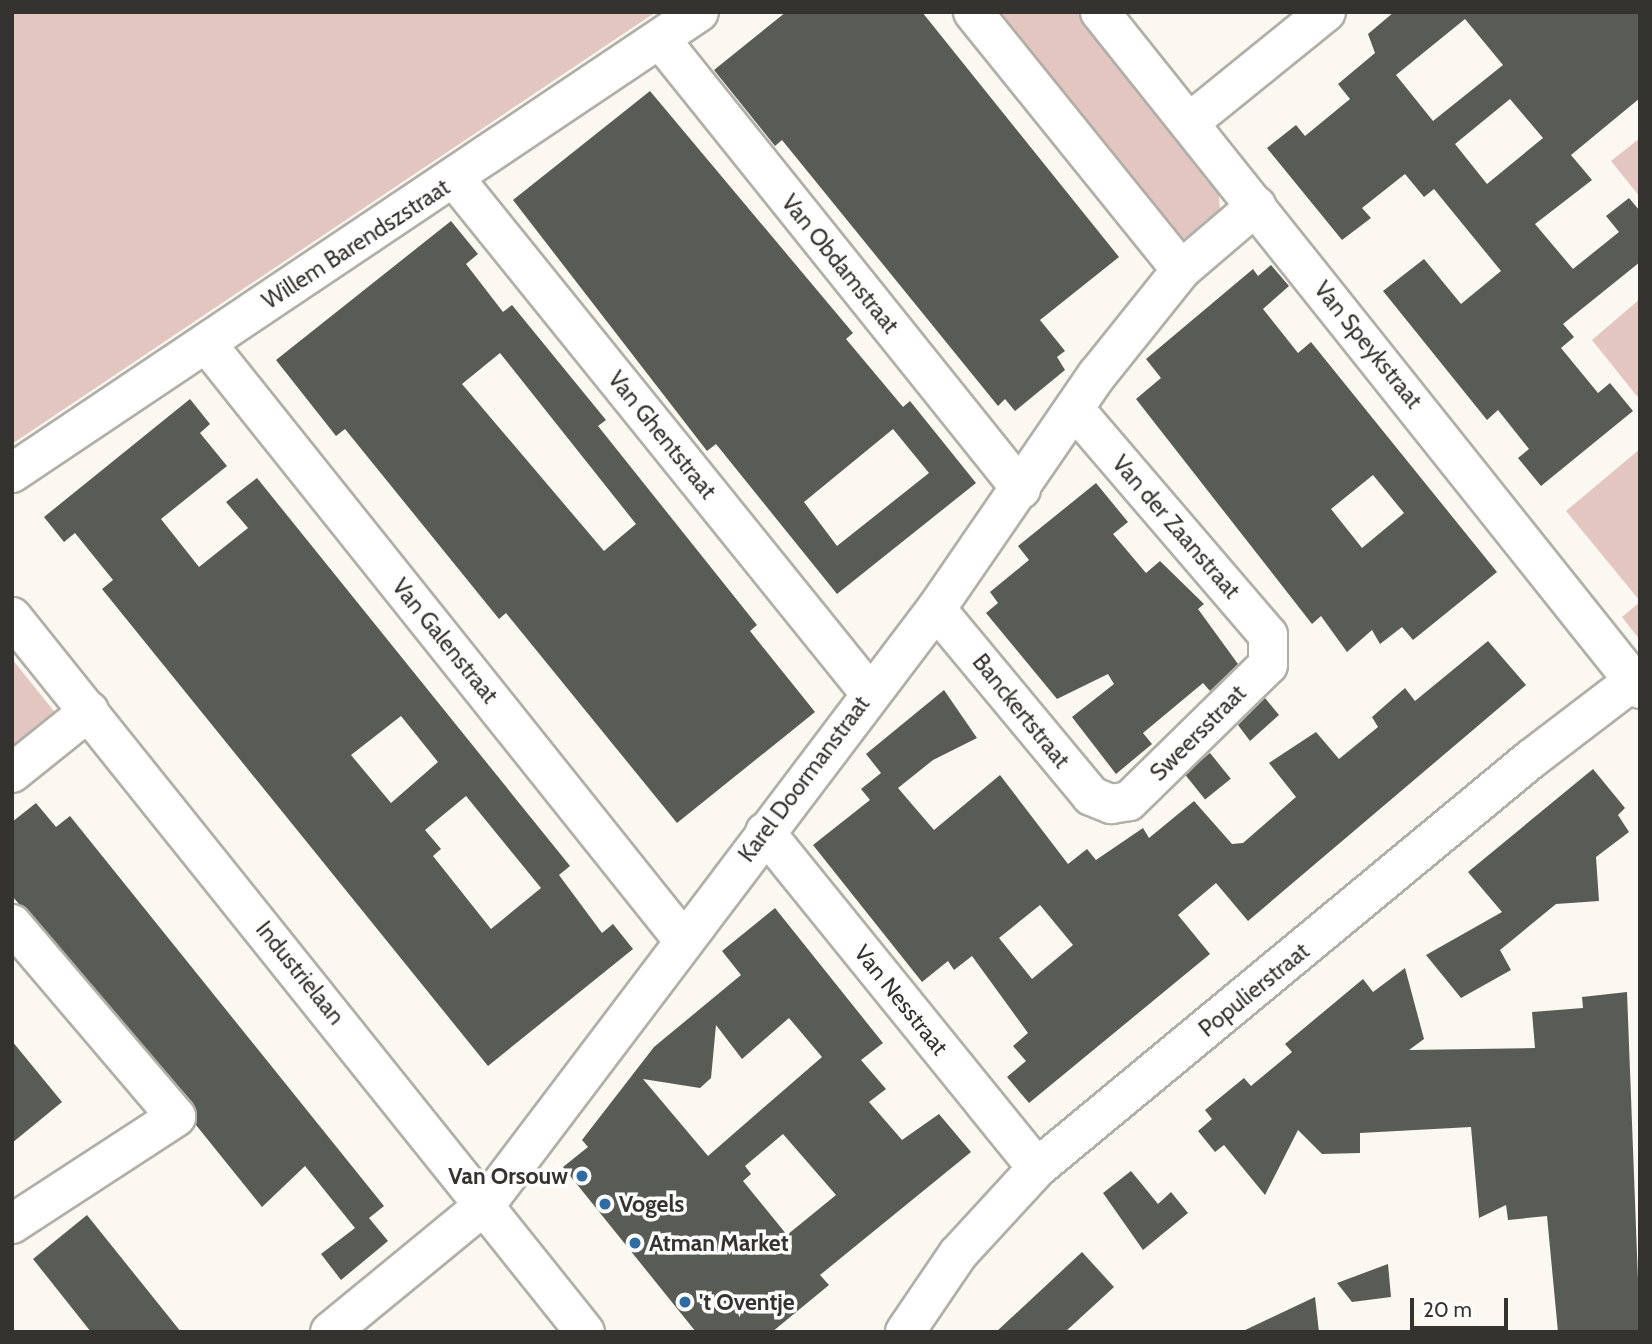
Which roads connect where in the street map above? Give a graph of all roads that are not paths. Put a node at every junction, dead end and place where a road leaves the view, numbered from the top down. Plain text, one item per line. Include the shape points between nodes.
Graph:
1 (699, 12) edge
2 (973, 12) edge
3 (1100, 12) edge
4 (1325, 12) edge
5 (660, 39) junction
6 (1190, 122) junction
7 (455, 179) junction
8 (1256, 206) junction
9 (1181, 270) junction
10 (206, 343) junction
11 (1074, 409) junction
12 (12, 473) edge
13 (1021, 489) junction
14 (936, 608) junction
15 (12, 617) edge
16 (1272, 648) joint
17 (1638, 681) edge
18 (869, 692) junction
19 (89, 711) junction
20 (12, 774) edge
21 (1111, 804) joint
22 (765, 832) junction
23 (12, 924) edge
24 (684, 941) junction
25 (1037, 1168) junction
26 (486, 1204) junction
27 (12, 1224) edge
28 (918, 1324) edge
29 (330, 1332) edge
30 (585, 1332) edge

1 - 5 street, Willem Barendszstraat
2 - 9 street
3 - 6 street, Van Speykstraat
4 - 6 street
5 - 7 street, Willem Barendszstraat
5 - 13 street, Van Obdamstraat
6 - 8 street, Van Speykstraat
7 - 10 street, Willem Barendszstraat
7 - 18 street, Van Ghentstraat
8 - 9 street, Karel Doormanstraat
8 - 17 street, Van Speykstraat
9 - 11 street, Karel Doormanstraat
10 - 12 street, Willem Barendszstraat
10 - 24 street, Van Galenstraat
11 - 13 street, Karel Doormanstraat
11 - 16 street, Van der Zaanstraat via 1268,635
13 - 14 street, Karel Doormanstraat
14 - 18 street, Karel Doormanstraat
14 - 21 street, Banckertstraat via 1091,796
15 - 19 street, Industrielaan
16 - 21 street, Sweersstraat via 1268,665 1129,802
17 - 25 street, Populierstraat
18 - 22 street, Karel Doormanstraat
19 - 20 street
19 - 26 street, Industrielaan
22 - 24 street, Karel Doormanstraat
22 - 25 street, Van Nesstraat
23 - 27 street via 176,1117
24 - 26 street, Karel Doormanstraat
25 - 28 street, Populierstraat via 958,1254
26 - 29 street, Karel Doormanstraat
26 - 30 street, Industrielaan

